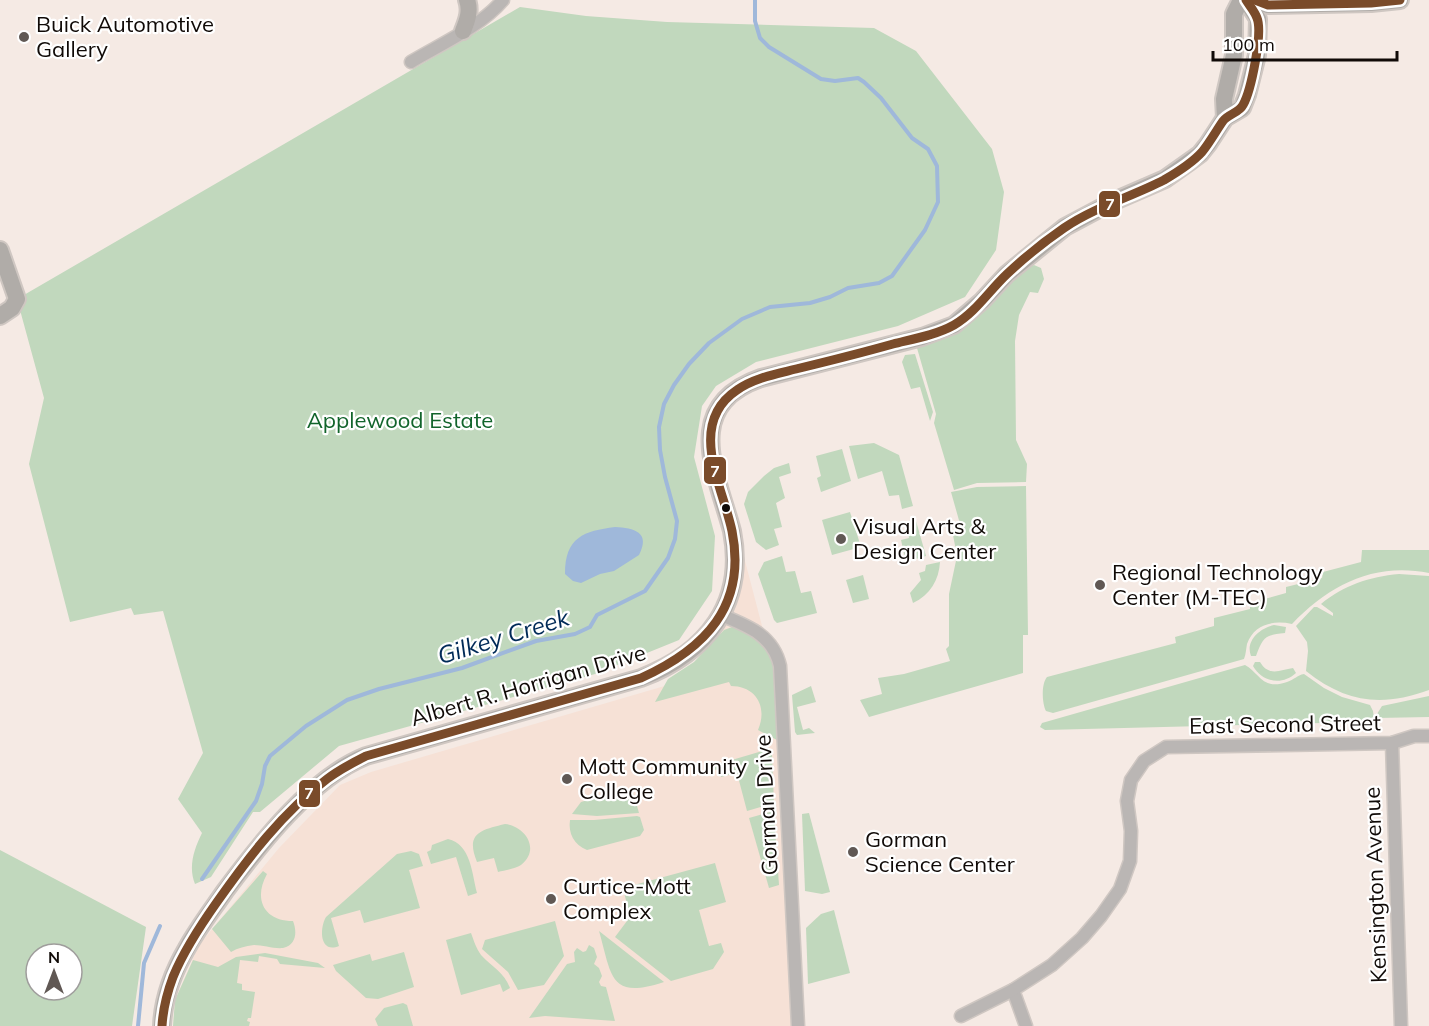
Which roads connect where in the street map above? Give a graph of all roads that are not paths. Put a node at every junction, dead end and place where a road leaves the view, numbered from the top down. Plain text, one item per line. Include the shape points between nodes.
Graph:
1 (467, 0) edge
2 (503, 0) edge
3 (1241, 0) edge
4 (1246, 0) edge
5 (1255, 0) edge
6 (1400, 0) edge
7 (463, 31) junction
8 (411, 62) dead end
9 (1225, 118) junction
10 (0, 250) edge
11 (0, 316) edge
12 (721, 615) junction
13 (1429, 736) edge
14 (1392, 743) junction
15 (1013, 990) junction
16 (961, 1016) dead end
17 (162, 1026) edge
18 (798, 1026) edge
19 (1026, 1026) edge
20 (1401, 1026) edge

1 - 7 street via 468,18
2 - 7 street
3 - 9 street via 1234,14 1234,55 1224,99
4 - 9 street, Albert R. Horrigan Drive via 1258,20 1254,70 1242,108
5 - 6 street via 1268,5
7 - 8 street
9 - 12 street, Albert R. Horrigan Drive via 1200,154 1165,179 1065,227 1007,274 954,325 922,337 761,378 728,397 715,417 710,437 735,550 732,584
10 - 11 street via 17,299
12 - 17 street, Albert R. Horrigan Drive via 700,644 657,672 366,756 339,770 253,853 211,911 186,948 174,975
12 - 18 street, Gorman Drive via 760,633 771,645 780,666
13 - 14 street, East Second Street
14 - 15 street, East Second Street via 1166,747 1144,761 1131,780 1127,801 1130,861 1120,889 1082,938 1052,965
14 - 20 street, Kensington Avenue
15 - 16 street
15 - 19 street

